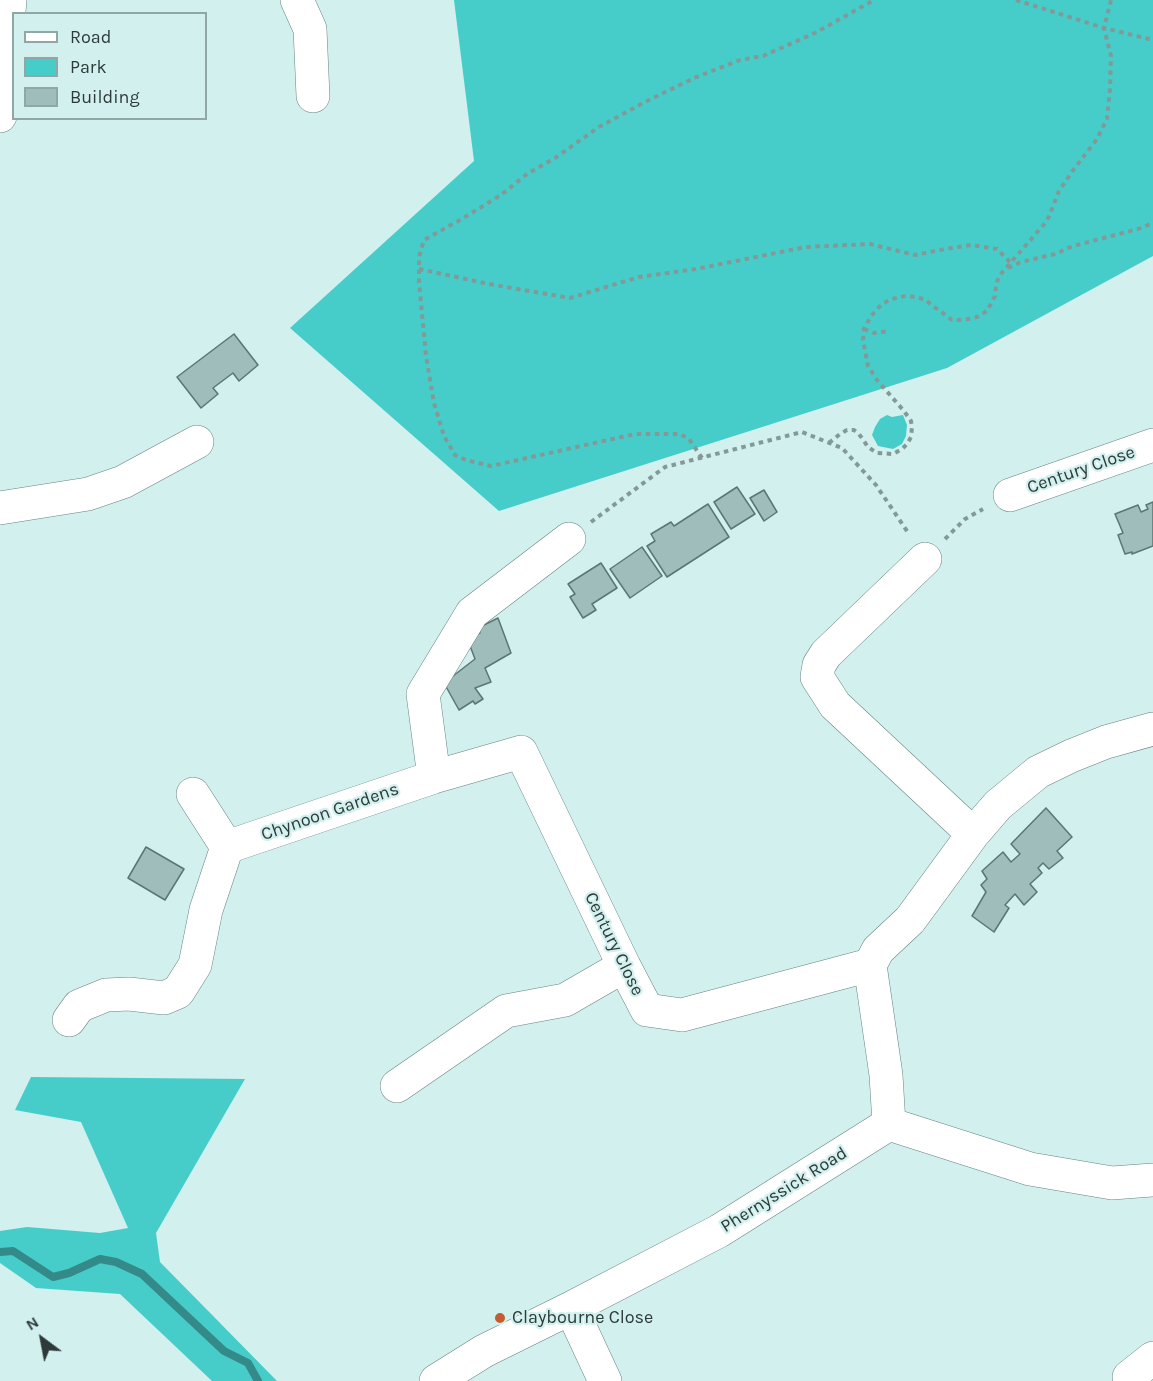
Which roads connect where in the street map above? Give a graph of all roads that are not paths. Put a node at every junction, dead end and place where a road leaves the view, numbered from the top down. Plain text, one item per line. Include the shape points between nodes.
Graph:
1 (10, 0) edge
2 (297, 0) edge
3 (314, 96) dead end
4 (0, 116) edge
5 (197, 442) dead end
6 (1153, 445) edge
7 (1010, 495) road end
8 (0, 508) edge
9 (569, 539) road end
10 (925, 559) road end
11 (1153, 729) edge
12 (434, 777) junction
13 (193, 794) dead end
14 (973, 834) junction
15 (227, 847) junction
16 (870, 965) junction
17 (624, 966) junction
18 (69, 1020) dead end
19 (397, 1086) dead end
20 (890, 1124) junction
21 (1153, 1180) edge
22 (571, 1308) junction
23 (436, 1381) edge
24 (605, 1381) edge

1 - 4 street
2 - 3 street via 310,29
5 - 8 street via 123,482 88,494
6 - 7 street, Century Close
9 - 12 street via 472,613 423,694
10 - 14 street via 826,654 817,677 836,705
11 - 14 street via 1106,742 1038,772 998,805
12 - 15 street, Chynoon Gardens
12 - 17 street, Century Close via 521,752
13 - 15 street
14 - 16 street via 910,920 878,950
15 - 18 street via 206,910 195,965 178,992 164,998 106,995 79,1006
16 - 17 street, Century Close via 682,1015 647,1010
16 - 20 street
17 - 19 street via 566,1000 506,1011
20 - 21 street via 1030,1169 1112,1183
20 - 22 street, Phernyssick Road via 719,1232
22 - 23 street, Phernyssick Road via 484,1351
22 - 24 street

